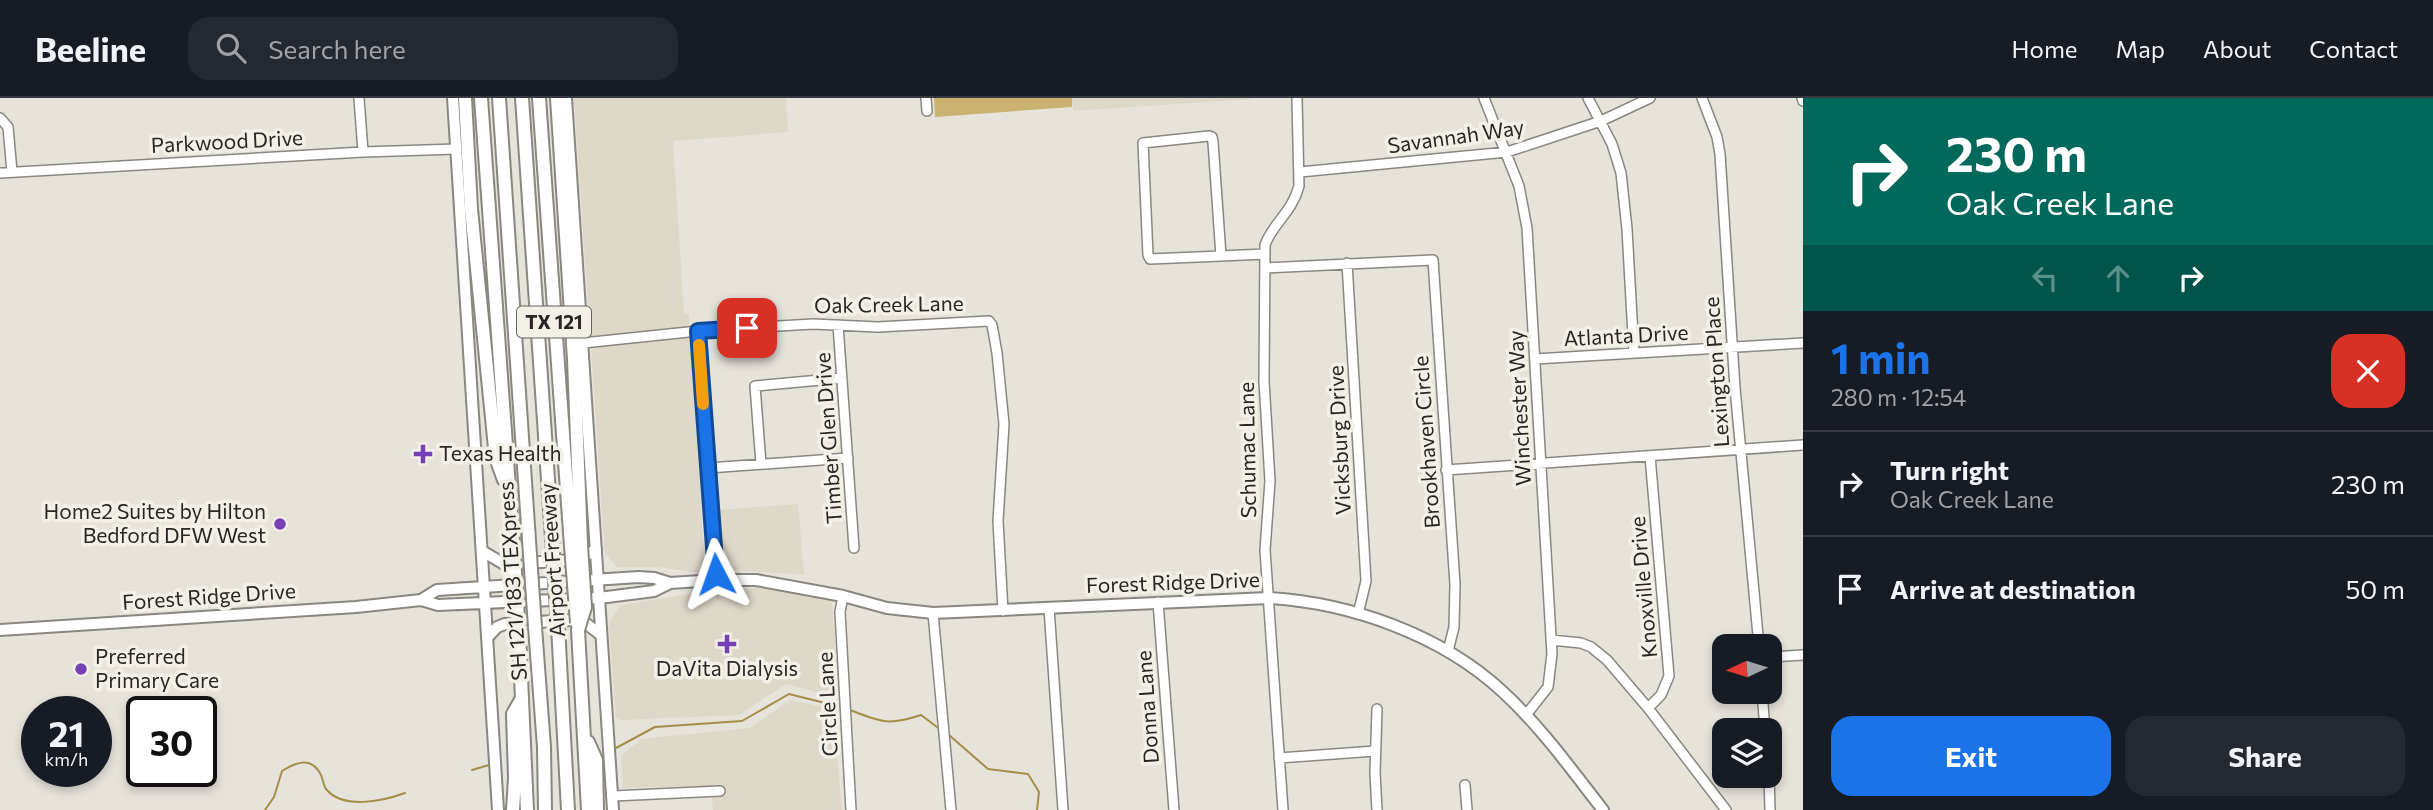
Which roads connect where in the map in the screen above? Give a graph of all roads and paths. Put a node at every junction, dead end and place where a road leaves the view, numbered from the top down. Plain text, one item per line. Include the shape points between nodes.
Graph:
1 (359, 98) edge
2 (453, 98) edge
3 (465, 98) edge
4 (481, 98) edge
5 (499, 98) edge
6 (522, 98) edge
7 (539, 98) edge
8 (557, 98) edge
9 (566, 98) edge
10 (926, 98) edge
11 (1297, 98) edge
12 (1484, 98) edge
13 (1588, 98) edge
14 (1650, 98) edge
15 (1702, 98) edge
16 (927, 111) dead end
17 (0, 118) edge
18 (1601, 121) junction
19 (457, 149) junction
20 (363, 152) junction
21 (1507, 152) junction
22 (12, 172) junction
23 (1300, 172) junction
24 (0, 173) edge
25 (1265, 254) junction
26 (1221, 256) junction
27 (1347, 263) junction
28 (1265, 268) junction
29 (838, 325) junction
30 (698, 331) junction
31 (583, 343) junction
32 (1803, 343) edge
33 (1732, 348) junction
34 (1634, 353) junction
35 (1535, 359) junction
36 (842, 378) junction
37 (1803, 445) edge
38 (1741, 450) junction
39 (1650, 456) junction
40 (848, 458) junction
41 (761, 464) junction
42 (1541, 464) junction
43 (708, 468) junction
44 (1446, 470) junction
45 (509, 494) junction
46 (576, 546) junction
47 (854, 548) dead end
48 (596, 549) junction
49 (482, 551) junction
50 (597, 579) junction
51 (716, 580) junction
52 (670, 583) junction
53 (484, 586) junction
54 (843, 596) junction
55 (599, 598) junction
56 (1269, 598) junction
57 (421, 600) junction
58 (485, 602) junction
59 (1158, 602) junction
60 (1049, 608) junction
61 (1003, 611) junction
62 (933, 613) junction
63 (1358, 614) junction
64 (0, 630) edge
65 (1758, 634) edge
66 (601, 635) junction
67 (487, 638) junction
68 (1551, 640) junction
69 (1448, 651) junction
70 (1803, 655) edge
71 (1782, 656) edge
72 (523, 698) junction
73 (1648, 708) junction
74 (1377, 709) dead end
75 (1526, 715) junction
76 (584, 734) junction
77 (1375, 751) junction
78 (1279, 758) junction
79 (1465, 785) dead end
80 (1769, 788) edge
81 (720, 792) dead end
82 (613, 796) junction
83 (498, 810) edge
84 (513, 810) edge
85 (527, 810) edge
86 (545, 810) edge
87 (568, 810) edge
88 (588, 810) edge
89 (597, 810) edge
90 (613, 810) edge
91 (851, 810) edge
92 (951, 810) edge
93 (1063, 810) edge
94 (1174, 810) edge
95 (1283, 810) edge
96 (1377, 810) edge
97 (1467, 810) edge
98 (1603, 810) edge
99 (1726, 810) edge
100 (1770, 810) edge

1 - 20 street
2 - 19 main road
3 - 45 highway via 496,458
4 - 45 highway, Airport Freeway / TX 121
5 - 86 highway, SH 121/183 TEXpress, bridge
6 - 87 highway, SH 121/183 TEXpress, bridge
7 - 46 highway, Airport Freeway / TX 121
8 - 46 highway via 574,359
9 - 31 main road, Airport Freeway
10 - 16 street
11 - 23 street, Schumac Lane
12 - 21 street, Winchester Way
13 - 18 street
14 - 18 street, Savannah Way
15 - 33 street, Lexington Place via 1720,154
17 - 22 street via 8,127
18 - 21 street, Savannah Way
18 - 34 street via 1624,192
19 - 20 street, Parkwood Drive
19 - 49 main road
20 - 22 street, Parkwood Drive
21 - 23 street, Savannah Way
21 - 35 street, Winchester Way via 1524,204
22 - 24 street, Parkwood Drive
23 - 25 street, Schumac Lane via 1297,196 1267,239
25 - 26 street
25 - 28 street, Schumac Lane
26 - 26 street via 1150,259 1145,142 1212,137
27 - 28 street
27 - 44 street, Brookhaven Circle via 1430,259 1433,263
27 - 63 street, Vicksburg Drive via 1366,581
28 - 56 street, Schumac Lane
29 - 30 street, Oak Creek Lane
29 - 36 street, Timber Glen Drive
29 - 61 street, Oak Creek Lane via 983,321 992,325 1004,424 998,521
30 - 31 street, Oak Creek Lane
30 - 43 street
31 - 48 main road, Airport Freeway
32 - 33 street, Atlanta Drive
33 - 34 street, Atlanta Drive
33 - 38 street, Lexington Place
34 - 35 street, Atlanta Drive
35 - 42 street, Winchester Way
36 - 40 street, Timber Glen Drive
36 - 41 street via 755,386
37 - 38 street
38 - 39 street
38 - 65 street, Lexington Place
39 - 42 street
39 - 73 street, Knoxville Drive via 1670,676
40 - 41 street
40 - 47 street, Timber Glen Drive
41 - 43 street
42 - 44 street
42 - 68 street, Winchester Way
43 - 51 street
44 - 69 street, Brookhaven Circle via 1455,584
45 - 72 highway, Airport Freeway / TX 121, bridge
46 - 76 highway, Airport Freeway / TX 121, bridge
48 - 49 main road via 579,560 504,564
48 - 50 main road, Airport Freeway
49 - 53 main road
50 - 52 main road, Forest Ridge Drive via 654,578
50 - 53 main road, Forest Ridge Drive
50 - 55 main road, Airport Freeway
51 - 52 main road, Forest Ridge Drive
51 - 54 main road, Forest Ridge Drive via 766,581
52 - 55 main road, Forest Ridge Drive via 654,591
53 - 57 main road, Forest Ridge Drive via 437,590
53 - 58 main road
54 - 62 main road, Forest Ridge Drive via 887,608
54 - 91 street, Circle Lane via 840,612
55 - 58 main road, Forest Ridge Drive
55 - 66 main road, Airport Freeway
56 - 59 main road, Forest Ridge Drive
56 - 63 main road, Forest Ridge Drive
56 - 78 street, Schumac Lane
57 - 58 main road, Forest Ridge Drive via 438,605
57 - 64 main road, Forest Ridge Drive
58 - 67 main road
59 - 60 main road, Forest Ridge Drive
59 - 94 street, Donna Lane
60 - 61 main road, Forest Ridge Drive
60 - 93 street
61 - 62 main road, Forest Ridge Drive
62 - 92 street
63 - 69 main road, Forest Ridge Drive
66 - 67 main road via 572,620 505,624
66 - 82 main road, Airport Freeway
67 - 83 main road
68 - 73 street via 1591,647
68 - 75 street, Winchester Way via 1548,687
69 - 75 main road, Forest Ridge Drive via 1483,675
70 - 71 street
72 - 84 highway via 513,714
72 - 85 highway, Airport Freeway / TX 121
73 - 99 street
74 - 77 street
75 - 98 main road, Forest Ridge Drive
76 - 88 highway, Airport Freeway / TX 121
76 - 89 highway via 596,760
77 - 78 street
77 - 96 street
78 - 95 street, Schumac Lane
79 - 97 street
80 - 100 street
81 - 82 street
82 - 90 main road, Airport Freeway

